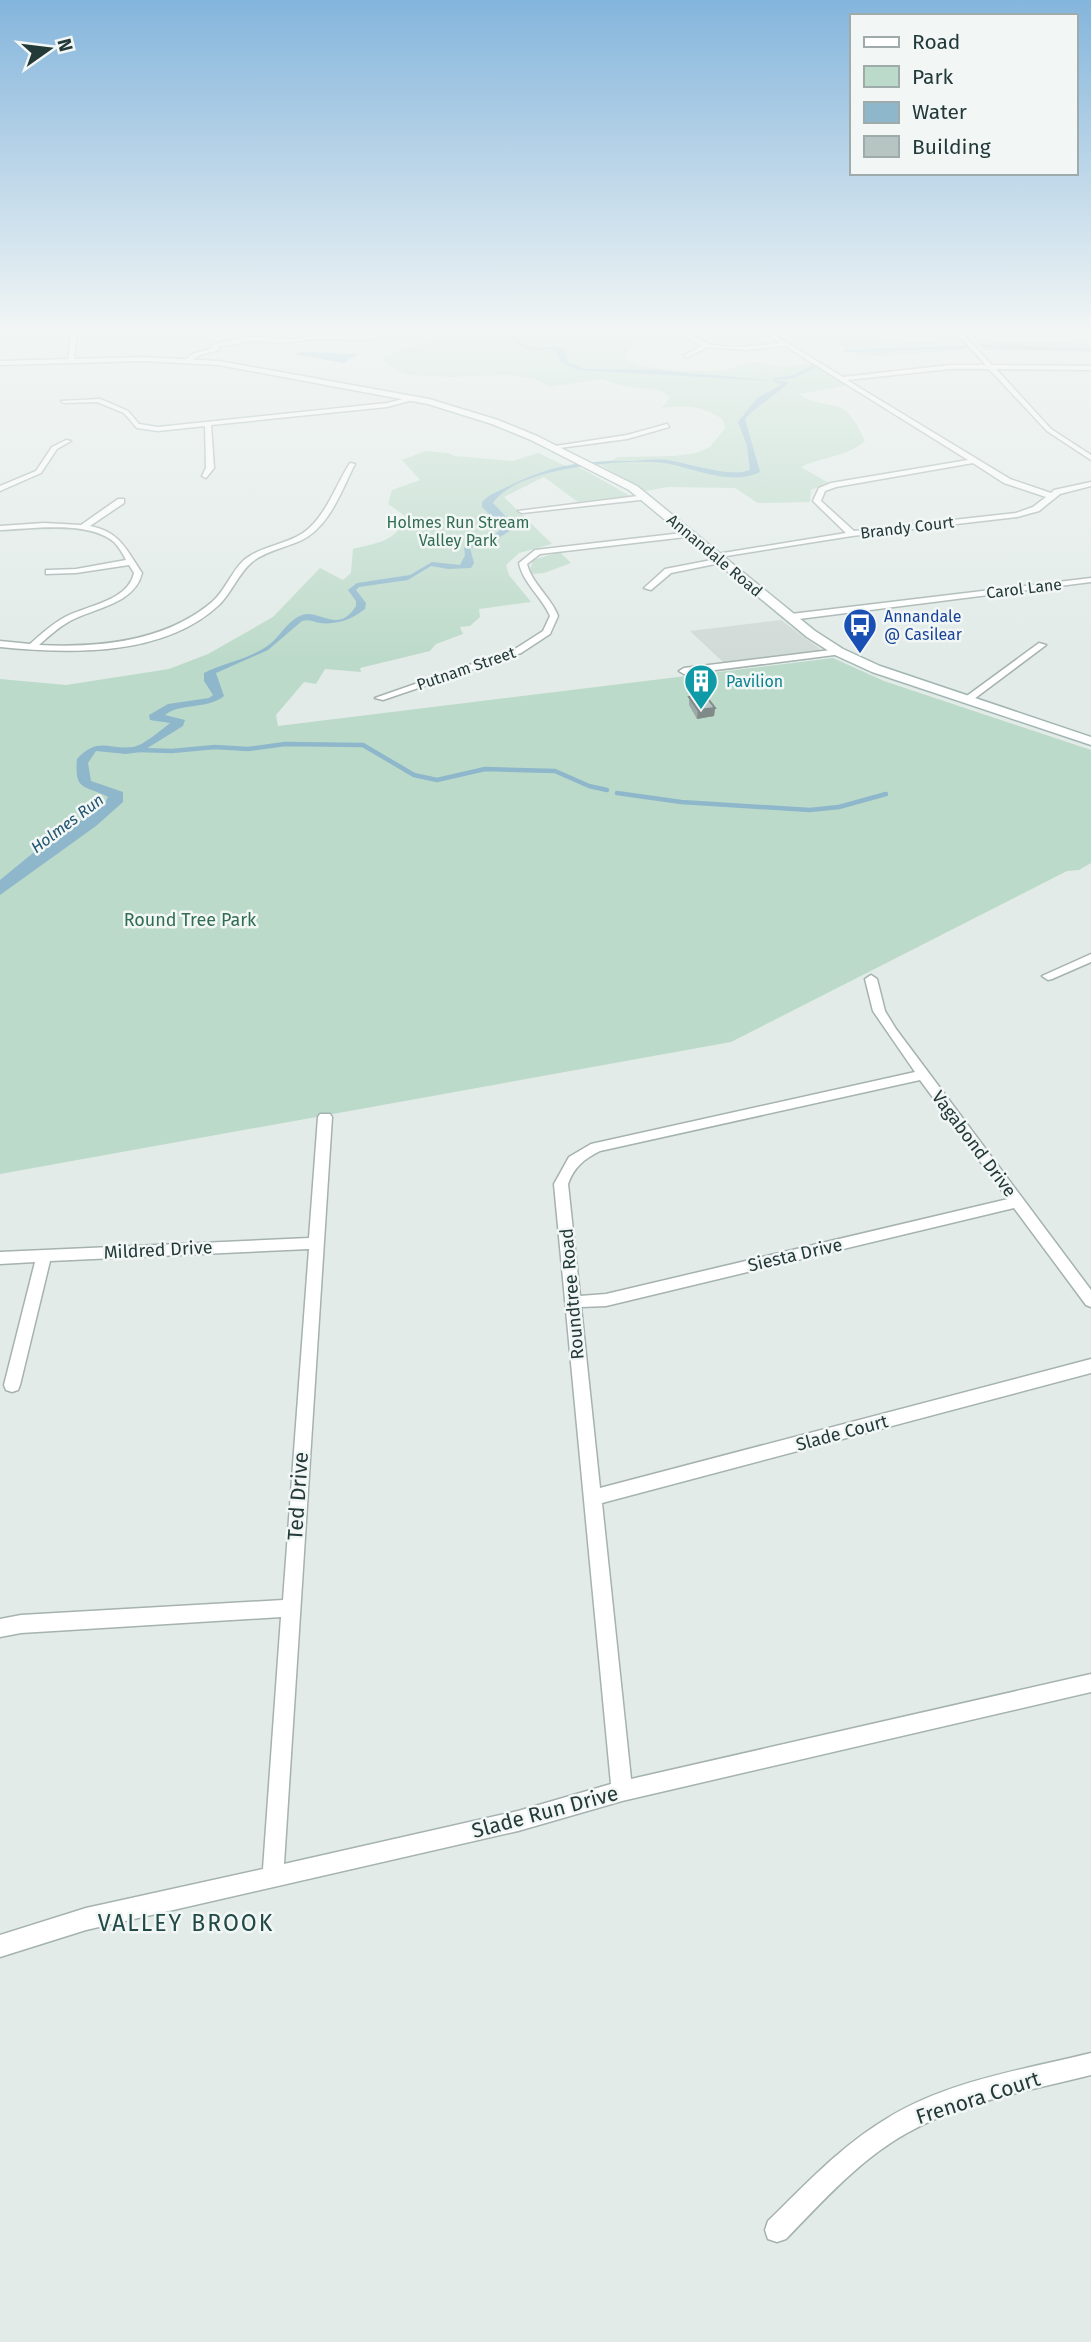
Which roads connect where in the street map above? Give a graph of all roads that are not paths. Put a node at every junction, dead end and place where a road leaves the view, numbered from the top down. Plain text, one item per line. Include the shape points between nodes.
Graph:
1 (65, 442) edge
2 (209, 442) edge
3 (541, 442) edge
4 (587, 442) edge
5 (945, 442) edge
6 (1067, 442) edge
7 (552, 447) junction
8 (1091, 458) edge
9 (974, 461) junction
10 (352, 464) dead end
11 (206, 476) dead end
12 (1091, 484) edge
13 (0, 488) edge
14 (1051, 496) junction
15 (646, 497) junction
16 (121, 501) dead end
17 (522, 511) dead end
18 (0, 528) edge
19 (82, 528) junction
20 (691, 534) junction
21 (852, 534) junction
22 (720, 558) junction
23 (131, 562) junction
24 (49, 572) dead end
25 (1091, 580) edge
26 (648, 588) dead end
27 (791, 617) junction
28 (0, 645) edge
29 (1042, 645) dead end
30 (30, 649) junction
31 (839, 652) junction
32 (684, 671) dead end
33 (380, 698) dead end
34 (967, 700) junction
35 (1091, 741) edge
36 (1091, 958) edge
37 (1048, 976) dead end
38 (871, 979) dead end
39 (923, 1075) junction
40 (325, 1118) dead end
41 (1017, 1202) junction
42 (316, 1243) junction
43 (44, 1256) junction
44 (0, 1258) edge
45 (1091, 1301) edge
46 (572, 1302) junction
47 (1091, 1366) edge
48 (12, 1385) dead end
49 (592, 1499) junction
50 (290, 1608) junction
51 (0, 1628) edge
52 (1091, 1683) edge
53 (622, 1791) junction
54 (273, 1875) junction
55 (0, 1946) edge
56 (1091, 2064) edge
57 (777, 2230) dead end

1 - 13 street via 54,448 39,472
2 - 11 street
3 - 7 main road, Annandale Road
4 - 7 street
5 - 9 street
6 - 8 street
7 - 15 main road, Annandale Road
9 - 14 street via 1017,486
9 - 21 street via 822,490 817,501
10 - 30 street via 313,529 249,560 220,600 192,620 113,645
12 - 14 street, Brandy Court
14 - 21 street, Brandy Court via 1036,509 1017,514
15 - 17 street
15 - 20 main road, Annandale Road
16 - 19 street
18 - 19 street
19 - 23 street via 110,537
20 - 22 main road, Annandale Road
20 - 33 street, Putnam Street via 538,552 523,563 523,571 551,605 554,616 547,632 518,651
21 - 22 street, Brandy Court
22 - 26 street, Brandy Court via 668,571
22 - 27 main road, Annandale Road
23 - 24 street
23 - 30 street via 138,578 132,589 58,624
25 - 27 street, Carol Lane
27 - 31 main road, Annandale Road
28 - 30 street
29 - 34 street
31 - 32 street
31 - 34 main road, Annandale Road
34 - 35 main road, Annandale Road
36 - 37 street
38 - 39 street, Vagabond Drive via 879,1011
39 - 41 street, Vagabond Drive
39 - 46 street, Roundtree Road via 582,1153 565,1171 561,1184
40 - 42 street, Ted Drive
41 - 45 street, Vagabond Drive
41 - 46 street, Siesta Drive via 606,1300
42 - 43 street, Mildred Drive
42 - 50 street, Ted Drive
43 - 44 street, Mildred Drive
43 - 48 street
46 - 49 street, Roundtree Road
47 - 49 street, Slade Court
49 - 53 street, Roundtree Road
50 - 51 street
50 - 54 street, Ted Drive
52 - 53 street, Slade Run Drive
53 - 54 street, Slade Run Drive via 505,1824
54 - 55 street, Slade Run Drive via 86,1919
56 - 57 street, Frenora Court via 916,2116 841,2167

